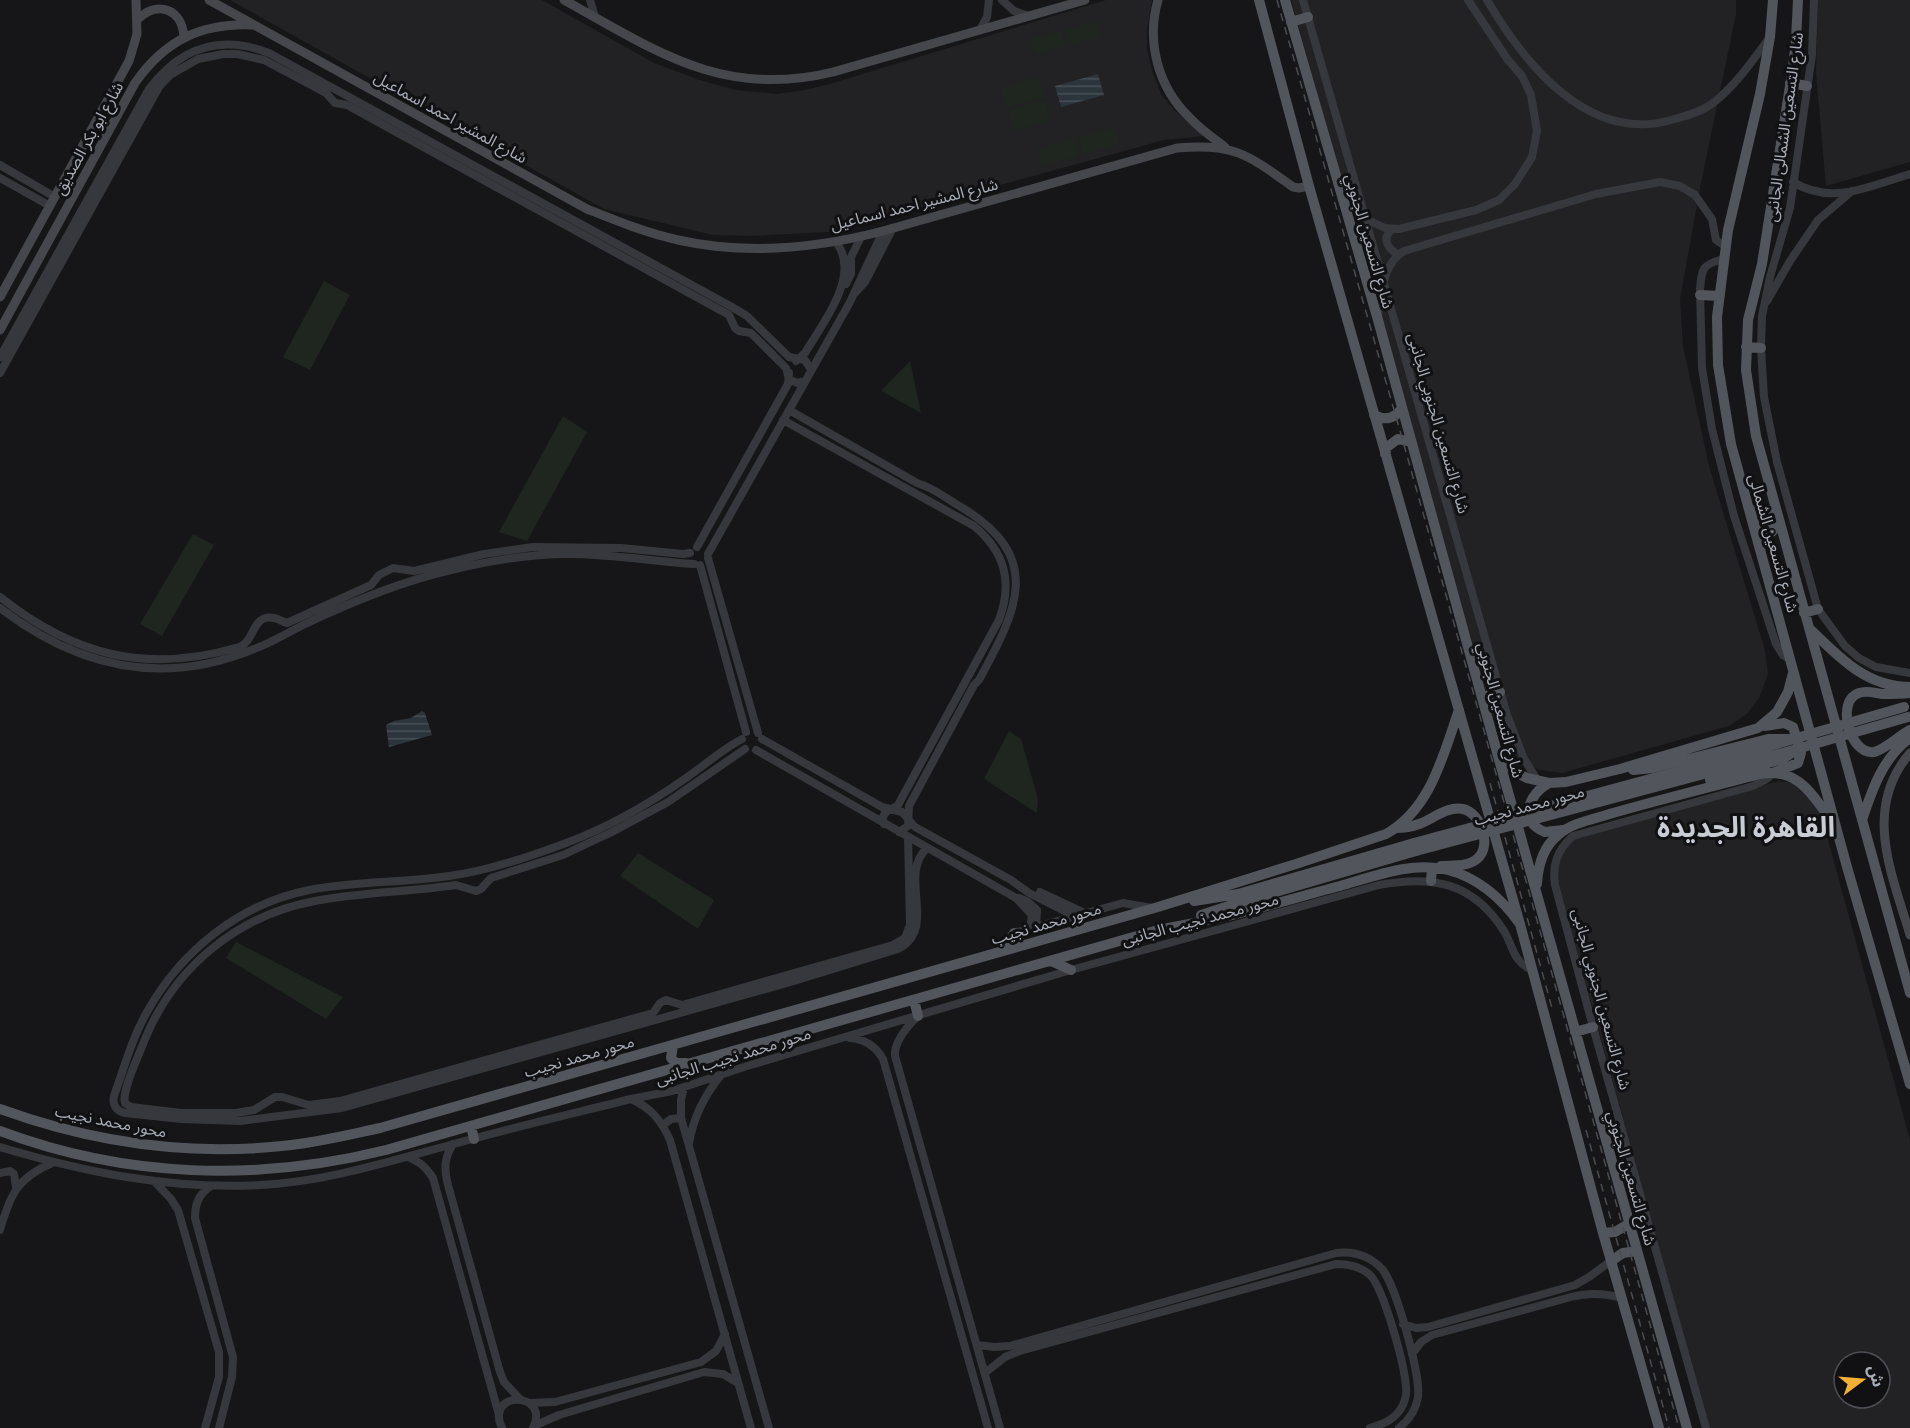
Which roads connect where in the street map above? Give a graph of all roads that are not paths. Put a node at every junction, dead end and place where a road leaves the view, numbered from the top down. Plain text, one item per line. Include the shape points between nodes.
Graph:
1 (136, 0) edge
2 (209, 0) edge
3 (564, 0) edge
4 (591, 0) edge
5 (989, 0) edge
6 (1002, 0) edge
7 (1085, 0) edge
8 (1158, 0) edge
9 (1259, 0) edge
10 (1285, 0) edge
11 (1303, 0) edge
12 (1468, 0) edge
13 (1487, 0) edge
14 (1773, 0) edge
15 (1798, 0) edge
16 (1814, 0) edge
17 (1029, 16) junction
18 (595, 17) junction
19 (1308, 17) junction
20 (138, 19) junction
21 (1291, 22) junction
22 (254, 25) junction
23 (980, 30) junction
24 (184, 37) junction
25 (1770, 37) junction
26 (1534, 66) junction
27 (1522, 76) junction
28 (1790, 83) junction
29 (1807, 86) junction
30 (1209, 135) junction
31 (1202, 146) junction
32 (1226, 147) junction
33 (116, 156) junction
34 (0, 165) edge
35 (1910, 174) edge
36 (0, 178) edge
37 (1793, 182) junction
38 (1309, 186) junction
39 (1852, 191) junction
40 (1342, 200) junction
41 (53, 202) junction
42 (1365, 217) junction
43 (893, 228) junction
44 (1392, 229) junction
45 (883, 231) junction
46 (861, 237) junction
47 (836, 242) junction
48 (1725, 246) junction
49 (1398, 255) junction
50 (1723, 259) junction
51 (848, 272) junction
52 (862, 280) junction
53 (1384, 284) junction
54 (43, 287) junction
55 (840, 293) junction
56 (1700, 295) junction
57 (1719, 296) junction
58 (0, 297) edge
59 (851, 299) junction
60 (1763, 309) junction
61 (3, 316) edge
62 (1378, 320) junction
63 (0, 330) edge
64 (1746, 347) junction
65 (1761, 348) junction
66 (0, 357) edge
67 (797, 360) junction
68 (811, 370) junction
69 (0, 373) edge
70 (789, 379) junction
71 (805, 381) junction
72 (1402, 408) junction
73 (789, 410) junction
74 (1374, 415) junction
75 (783, 420) junction
76 (1411, 442) junction
77 (1385, 454) junction
78 (925, 485) junction
79 (938, 492) junction
80 (1771, 492) junction
81 (920, 496) junction
82 (1745, 498) junction
83 (931, 502) junction
84 (694, 550) junction
85 (708, 556) junction
86 (697, 565) junction
87 (0, 597) edge
88 (4, 607) edge
89 (1818, 609) junction
90 (1804, 613) junction
91 (281, 621) junction
92 (1808, 627) junction
93 (251, 632) junction
94 (283, 636) junction
95 (264, 645) junction
96 (1792, 665) junction
97 (1910, 673) edge
98 (1910, 687) edge
99 (1500, 692) junction
100 (1910, 693) edge
101 (1482, 698) junction
102 (1459, 710) junction
103 (1908, 711) edge
104 (1758, 728) junction
105 (1910, 730) edge
106 (744, 736) junction
107 (760, 736) junction
108 (1910, 738) edge
109 (1795, 744) junction
110 (745, 749) junction
111 (756, 750) junction
112 (1910, 753) edge
113 (1498, 756) junction
114 (1620, 769) junction
115 (1775, 772) junction
116 (1538, 781) junction
117 (1549, 783) junction
118 (892, 808) junction
119 (1631, 808) junction
120 (910, 819) junction
121 (1862, 820) junction
122 (884, 824) junction
123 (1396, 828) junction
124 (1565, 829) junction
125 (1837, 829) junction
126 (899, 832) junction
127 (908, 837) junction
128 (1415, 847) junction
129 (927, 848) junction
130 (1432, 868) junction
131 (482, 870) junction
132 (463, 873) junction
133 (1011, 880) junction
134 (487, 881) junction
135 (1431, 881) junction
136 (461, 886) junction
137 (1536, 890) junction
138 (1005, 892) junction
139 (1024, 895) junction
140 (1155, 908) junction
141 (1084, 913) junction
142 (1074, 916) junction
143 (1520, 924) junction
144 (1033, 928) junction
145 (1158, 930) junction
146 (1014, 933) joint
147 (1910, 935) edge
148 (1003, 951) junction
149 (1051, 961) junction
150 (1071, 970) junction
151 (1532, 970) junction
152 (793, 977) junction
153 (1910, 993) edge
154 (914, 1000) junction
155 (676, 1003) junction
156 (658, 1008) junction
157 (677, 1013) junction
158 (918, 1016) junction
159 (662, 1017) junction
160 (1593, 1027) junction
161 (1575, 1032) junction
162 (846, 1038) junction
163 (566, 1042) junction
164 (673, 1046) junction
165 (894, 1051) junction
166 (881, 1055) junction
167 (624, 1059) junction
168 (693, 1063) junction
169 (721, 1074) junction
170 (640, 1078) junction
171 (420, 1082) junction
172 (1910, 1084) edge
173 (684, 1087) junction
174 (631, 1099) junction
175 (0, 1109) edge
176 (681, 1118) junction
177 (663, 1125) junction
178 (471, 1126) junction
179 (0, 1131) edge
180 (474, 1139) junction
181 (453, 1144) junction
182 (0, 1147) edge
183 (688, 1147) junction
184 (408, 1157) junction
185 (52, 1162) junction
186 (131, 1165) junction
187 (0, 1173) edge
188 (129, 1177) junction
189 (154, 1180) junction
190 (211, 1186) junction
191 (16, 1187) junction
192 (710, 1222) junction
193 (1630, 1223) junction
194 (694, 1227) junction
195 (0, 1230) edge
196 (1603, 1233) junction
197 (950, 1251) junction
198 (1637, 1251) junction
199 (939, 1255) junction
200 (1611, 1261) junction
201 (1254, 1276) junction
202 (1257, 1286) junction
203 (1622, 1298) junction
204 (1396, 1301) junction
205 (1384, 1305) junction
206 (1403, 1324) junction
207 (725, 1334) junction
208 (976, 1345) junction
209 (1412, 1354) junction
210 (985, 1373) junction
211 (1417, 1377) junction
212 (1405, 1380) junction
213 (739, 1383) junction
214 (520, 1399) junction
215 (530, 1403) junction
216 (499, 1415) junction
217 (533, 1427) edge
218 (205, 1428) edge
219 (219, 1428) edge
220 (502, 1428) edge
221 (751, 1428) edge
222 (769, 1428) edge
223 (988, 1428) edge
224 (1000, 1428) edge
225 (1370, 1428) edge
226 (1399, 1428) edge
227 (1659, 1428) edge
228 (1687, 1428) edge
229 (1706, 1428) edge

1 - 20 main road, شارع ابو بكر الصديق
2 - 22 main road, شارع المشير احمد اسماعيل
3 - 18 main road
4 - 18 street
5 - 23 street via 987,18
6 - 17 street via 1014,11
7 - 17 main road
8 - 30 main road via 1153,33 1159,69 1178,106
9 - 38 main road
10 - 21 main road, شارع التسعين الجنوبي
11 - 19 street, شارع التسعين الجنوبي الجانبى
12 - 27 street
13 - 26 street
14 - 25 main road, شارع التسعين الشمالى
15 - 28 main road, شارع التسعين الشمالى
16 - 29 street, شارع التسعين الشمالى الجانبى
17 - 23 main road
18 - 23 main road via 683,62 718,74 764,81 821,75
19 - 21 main road
19 - 42 street, شارع التسعين الجنوبي الجانبى
20 - 24 main road via 153,9 172,12 183,27
20 - 41 main road, شارع ابو بكر الصديق via 134,48 124,74
21 - 40 main road, شارع التسعين الجنوبي
22 - 24 main road, شارع ابو بكر الصديق via 230,24
22 - 47 main road, شارع المشير احمد اسماعيل via 587,208 632,227 679,240 727,247
24 - 61 main road, شارع ابو بكر الصديق via 157,56 135,83
25 - 26 street via 1727,92 1697,113 1667,122 1618,122 1587,110
25 - 48 main road, شارع التسعين الشمالى
26 - 27 street
27 - 44 street via 1531,95 1537,131 1532,157 1515,184 1498,200 1476,210
28 - 29 main road
28 - 64 main road, شارع التسعين الشمالى
29 - 37 street, شارع التسعين الشمالى الجانبى
30 - 31 main road
30 - 32 main road
31 - 32 main road, شارع المشير احمد اسماعيل
31 - 43 main road, شارع المشير احمد اسماعيل via 1178,148
32 - 38 main road, شارع المشير احمد اسماعيل via 1256,160 1293,187
33 - 54 street
33 - 67 street via 149,89 173,62 217,45 257,48 734,307
33 - 70 street via 159,87 183,66 223,54 264,60 326,93 335,103 347,105 729,315 735,328 752,333 784,365
34 - 41 street
35 - 39 street
36 - 41 street
37 - 39 street via 1822,194
37 - 60 street, شارع التسعين الشمالى الجانبى via 1788,219
38 - 74 main road
39 - 60 street via 1818,220
40 - 42 street
40 - 62 main road, شارع التسعين الجنوبي
41 - 58 main road, شارع ابو بكر الصديق
42 - 44 street
42 - 53 street, شارع التسعين الجنوبي الجانبى
43 - 45 main road, شارع المشير احمد اسماعيل
43 - 52 street
44 - 49 street via 1386,243
45 - 46 main road, شارع المشير احمد اسماعيل
45 - 52 street
46 - 47 main road, شارع المشير احمد اسماعيل
46 - 51 street
47 - 51 street
48 - 49 street via 1716,240 1712,219 1695,195 1680,186 1660,182 1596,194 1413,247
48 - 50 main road, شارع التسعين الشمالى
49 - 53 street
50 - 56 street via 1705,266
50 - 57 main road, شارع التسعين الشمالى
51 - 52 street
51 - 55 street
52 - 59 street
53 - 62 street
53 - 99 street, شارع التسعين الجنوبي الجانبى
54 - 66 street
54 - 69 street
55 - 59 street
55 - 67 street via 805,354
56 - 57 main road
56 - 96 street via 1704,385 1722,473 1776,644
57 - 82 main road, شارع التسعين الشمالى via 1718,365 1723,405
59 - 68 street
60 - 65 street, شارع التسعين الشمالى الجانبى
61 - 63 main road, شارع ابو بكر الصديق
62 - 72 main road, شارع التسعين الجنوبي
64 - 65 main road
64 - 80 main road, شارع التسعين الشمالى via 1748,396
65 - 89 street, شارع التسعين الشمالى الجانبى via 1769,430
67 - 68 street via 805,360
67 - 70 street via 789,369
68 - 71 street
70 - 71 street
70 - 84 street
71 - 73 street
72 - 74 main road via 1386,419
72 - 76 main road, شارع التسعين الجنوبي
73 - 75 street
73 - 78 street
74 - 77 main road
75 - 81 street
75 - 85 street
76 - 77 main road via 1392,442
76 - 101 main road, شارع التسعين الجنوبي
77 - 102 main road
78 - 79 street
78 - 81 street via 919,490
79 - 83 street
79 - 120 street via 994,530 1012,559 1016,593 1007,626 909,807
80 - 82 main road via 1773,531 1769,534 1764,533
80 - 90 main road, شارع التسعين الشمالى
81 - 83 street
82 - 96 main road, شارع التسعين الشمالى
83 - 118 street via 985,536 1002,561 1006,591 999,620 898,805
84 - 85 street via 704,548
84 - 86 street via 690,559
84 - 91 street via 683,554 621,548 533,547 414,571 393,568 379,575 371,585 287,623
85 - 86 street via 705,563
85 - 107 street
86 - 94 street via 567,554 488,562 383,589
86 - 106 street
87 - 88 street
88 - 93 street via 62,638 111,655 144,659 179,659 242,646
88 - 95 street via 25,627 67,650 113,664 164,668 210,663
89 - 90 main road
89 - 97 street via 1845,646 1859,658 1876,667
90 - 92 main road, شارع التسعين الشمالى
91 - 93 street via 261,620
91 - 94 street
92 - 98 main road via 1858,672 1883,683
92 - 121 main road, شارع التسعين الشمالى
93 - 95 street via 256,643
94 - 95 street
96 - 104 main road via 1788,692 1777,712
96 - 125 main road, شارع التسعين الشمالى
99 - 101 main road
99 - 116 street, شارع التسعين الجنوبي الجانبى via 1524,759
100 - 105 main road via 1859,692 1847,704 1846,712 1854,741 1865,751 1880,750
101 - 113 main road, شارع التسعين الجنوبي
102 - 123 main road, محور محمد نجيب via 1430,787
102 - 143 main road
103 - 109 main road, محور محمد نجيب, bridge
104 - 114 main road
104 - 115 main road via 1784,723 1795,731 1800,758
106 - 107 street via 754,731
106 - 110 street
106 - 131 street via 663,793 610,824 567,843
107 - 111 street via 761,746
107 - 118 street via 882,807
108 - 121 main road via 1880,772
109 - 114 main road, bridge via 1768,739 1653,768
109 - 119 main road via 1782,759 1672,790
109 - 128 main road, محور محمد نجيب, bridge
110 - 111 street
110 - 134 street via 642,818 563,855
111 - 122 street
112 - 147 main road via 1896,771 1883,821 1886,848
113 - 116 main road via 1517,772
113 - 137 main road, شارع التسعين الجنوبي
114 - 117 main road
115 - 119 main road
115 - 125 main road via 1800,782
115 - 160 street, شارع التسعين الجنوبي الجانبى via 1753,786 1573,836 1564,844 1555,864 1556,885
116 - 117 main road
117 - 124 main road via 1529,802 1530,818 1545,832
118 - 120 street
118 - 122 street via 885,812
119 - 124 main road
120 - 126 street via 906,829
120 - 133 street via 918,828
121 - 153 main road, شارع التسعين الشمالى
122 - 126 street
123 - 130 main road via 1418,825 1455,808 1478,818 1484,838 1479,858 1467,864
123 - 140 main road, محور محمد نجيب
124 - 137 main road via 1548,845
125 - 172 main road, شارع التسعين الشمالى
126 - 127 street
127 - 129 street
127 - 152 street via 910,926 905,938
128 - 140 main road, محور محمد نجيب via 1238,894
128 - 145 main road, محور محمد نجيب
129 - 138 street
129 - 152 street via 917,861 917,928 907,945
130 - 135 main road
130 - 143 main road, محور محمد نجيب via 1471,879 1492,892
130 - 145 main road, محور محمد نجيب via 1398,870 1244,912
131 - 132 street
131 - 134 street
132 - 136 street
132 - 171 street via 307,891 233,920 191,952 172,973 144,1017 113,1101 116,1109 125,1113 240,1121 342,1108
133 - 138 street
133 - 139 street
134 - 136 street via 476,891
135 - 150 street, محور محمد نجيب الجانبى via 1403,880 1379,885
135 - 151 street via 1456,887 1490,913 1519,962
136 - 171 street via 289,906 238,929 198,960 159,1010 123,1100 131,1107 181,1113 236,1113 254,1110 275,1097 318,1104
137 - 161 main road, شارع التسعين الجنوبي
138 - 139 street
139 - 141 street
139 - 142 street
139 - 144 street via 1037,910
140 - 141 street, محور محمد نجيب الجانبى via 1125,902
140 - 148 main road, محور محمد نجيب
141 - 142 street, محور محمد نجيب الجانبى
142 - 144 street, محور محمد نجيب الجانبى
143 - 151 main road
144 - 146 street, محور محمد نجيب الجانبى
145 - 149 main road, محور محمد نجيب
146 - 148 main road
148 - 164 main road, محور محمد نجيب
149 - 150 main road
149 - 154 main road, محور محمد نجيب
150 - 158 street, محور محمد نجيب الجانبى
151 - 196 main road
152 - 155 street via 682,1005
152 - 157 street
154 - 158 main road
154 - 168 main road, محور محمد نجيب
155 - 156 street via 666,1000
155 - 157 street
156 - 159 street
156 - 163 street
157 - 159 street
158 - 162 street, محور محمد نجيب الجانبى
158 - 165 street
159 - 163 street
160 - 161 main road
160 - 229 street, شارع التسعين الجنوبي الجانبى
161 - 193 main road, شارع التسعين الجنوبي
162 - 166 street via 867,1042
162 - 169 street, محور محمد نجيب الجانبى
163 - 171 street
164 - 167 main road, محور محمد نجيب
164 - 168 main road via 673,1061
165 - 166 street
165 - 197 street
166 - 199 street
167 - 170 main road via 635,1058 643,1063
167 - 175 main road, محور محمد نجيب via 380,1128 266,1148 130,1144 64,1130
168 - 170 main road, محور محمد نجيب
169 - 173 street, محور محمد نجيب الجانبى
169 - 183 street via 697,1112
170 - 178 main road, محور محمد نجيب
173 - 174 street, محور محمد نجيب الجانبى
173 - 176 street
174 - 177 street via 643,1104
174 - 180 street, محور محمد نجيب الجانبى
176 - 177 street
176 - 183 street
177 - 194 street
178 - 180 main road
178 - 186 main road, محور محمد نجيب via 358,1157 302,1167 217,1172
179 - 186 main road, محور محمد نجيب via 70,1153
180 - 181 street, محور محمد نجيب الجانبى
181 - 184 street, محور محمد نجيب الجانبى
181 - 214 street via 444,1163 448,1185 500,1372
182 - 185 street, محور محمد نجيب الجانبى
183 - 192 street
184 - 190 street, محور محمد نجيب الجانبى via 309,1180
184 - 216 street via 427,1168 433,1178
185 - 188 street, محور محمد نجيب الجانبى
185 - 191 street
186 - 188 main road
187 - 191 street via 14,1174
188 - 189 street, محور محمد نجيب الجانبى
189 - 190 street, محور محمد نجيب الجانبى
189 - 218 street via 178,1210 219,1352 219,1377
190 - 219 street via 198,1199 195,1218 233,1357
191 - 195 street
192 - 194 street
192 - 222 street
193 - 196 main road via 1615,1232
193 - 198 main road, شارع التسعين الجنوبي
194 - 207 street
196 - 200 main road
197 - 199 street
197 - 208 street
198 - 200 main road via 1623,1253
198 - 228 main road, شارع التسعين الجنوبي
199 - 223 street
200 - 203 main road
200 - 206 street via 1575,1285 1428,1327
201 - 202 street
201 - 204 street via 1336,1252 1358,1253 1382,1269
201 - 208 street via 1010,1346
202 - 205 street via 1344,1264 1368,1273 1379,1287
202 - 210 street via 1012,1354
203 - 209 street via 1592,1293 1570,1297 1432,1335
203 - 227 main road
204 - 205 street
204 - 206 street
205 - 212 street
206 - 209 street
207 - 213 street
207 - 215 street via 716,1351 701,1362 555,1402
208 - 210 street
209 - 211 street
210 - 224 street
211 - 212 street
211 - 226 street via 1416,1404
212 - 225 street via 1406,1396 1399,1412
213 - 217 street via 723,1374 704,1372 559,1414
213 - 221 street
214 - 215 street
214 - 216 street via 504,1405
215 - 217 street via 536,1414
216 - 220 street

